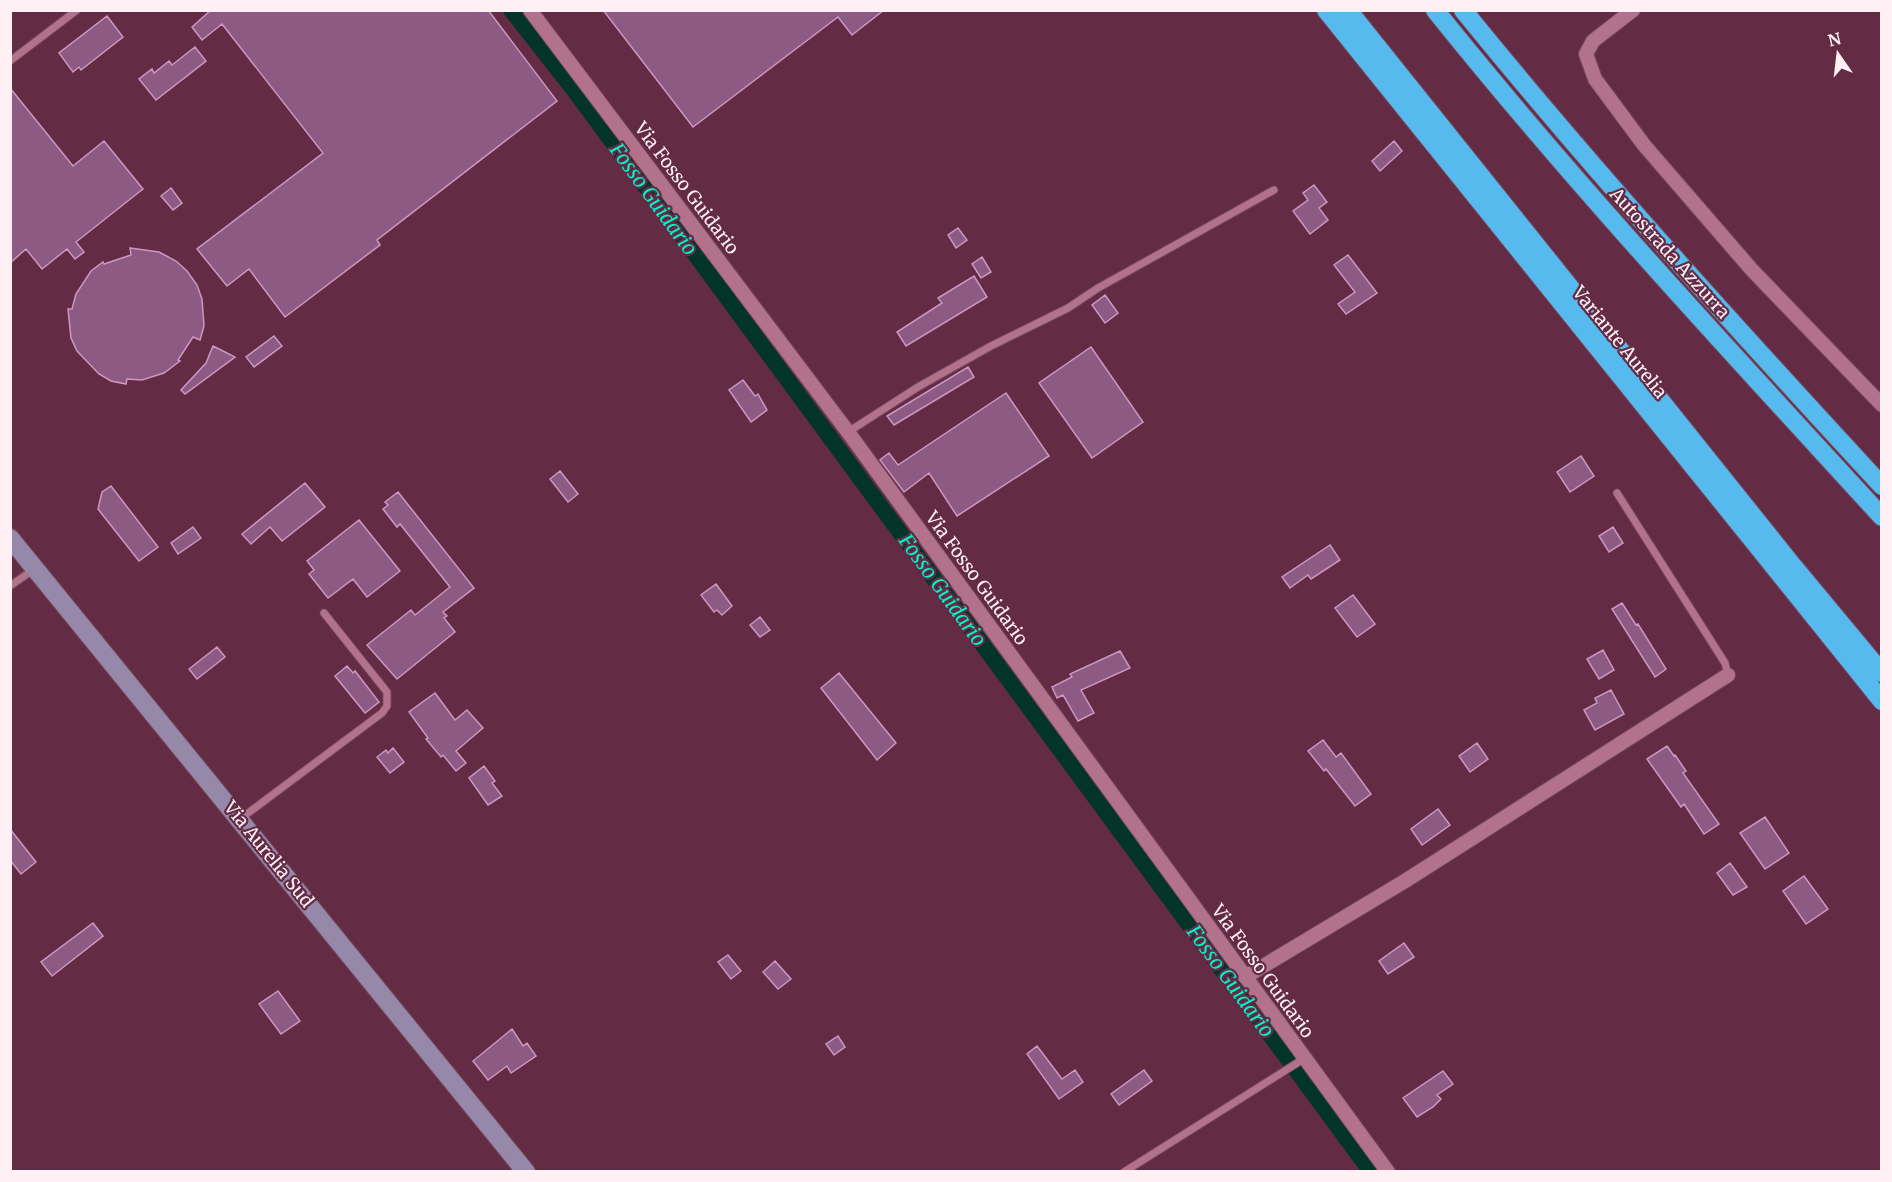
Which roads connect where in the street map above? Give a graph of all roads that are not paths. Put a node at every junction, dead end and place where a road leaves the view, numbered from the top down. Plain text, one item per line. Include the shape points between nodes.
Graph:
1 (77, 10) edge
2 (530, 10) edge
3 (1326, 10) edge
4 (1348, 10) edge
5 (1436, 10) edge
6 (1463, 10) edge
7 (1633, 10) edge
8 (10, 61) edge
9 (1274, 190) dead end
10 (1881, 405) edge
11 (848, 432) junction
12 (1881, 486) edge
13 (1617, 493) dead end
14 (1881, 517) edge
15 (10, 538) edge
16 (35, 568) junction
17 (10, 586) edge
18 (324, 613) dead end
19 (1881, 673) edge
20 (1728, 675) joint
21 (1881, 701) edge
22 (240, 819) junction
23 (1245, 977) junction
24 (1303, 1060) junction
25 (526, 1172) edge
26 (1124, 1172) edge
27 (1388, 1172) edge

1 - 8 lane
2 - 11 street, Via Fosso Guidario
3 - 21 highway, Variante Aurelia
4 - 19 highway, Variante Aurelia
5 - 14 highway, Autostrada Azzurra via 1570,173
6 - 12 highway, Autostrada Azzurra via 1665,248
7 - 10 street via 1593,41 1586,54 1595,79 1644,145 1752,270
9 - 11 lane via 1057,313 972,356
11 - 23 street, Via Fosso Guidario
13 - 20 lane via 1725,663
15 - 16 main road, Via Aurelia Sud
16 - 17 lane
16 - 22 main road, Via Aurelia Sud
18 - 22 lane via 387,692 387,706
20 - 23 street via 1415,875
22 - 25 main road, Via Aurelia Sud
23 - 24 street, Via Fosso Guidario
24 - 26 lane
24 - 27 street, Via Fosso Guidario

